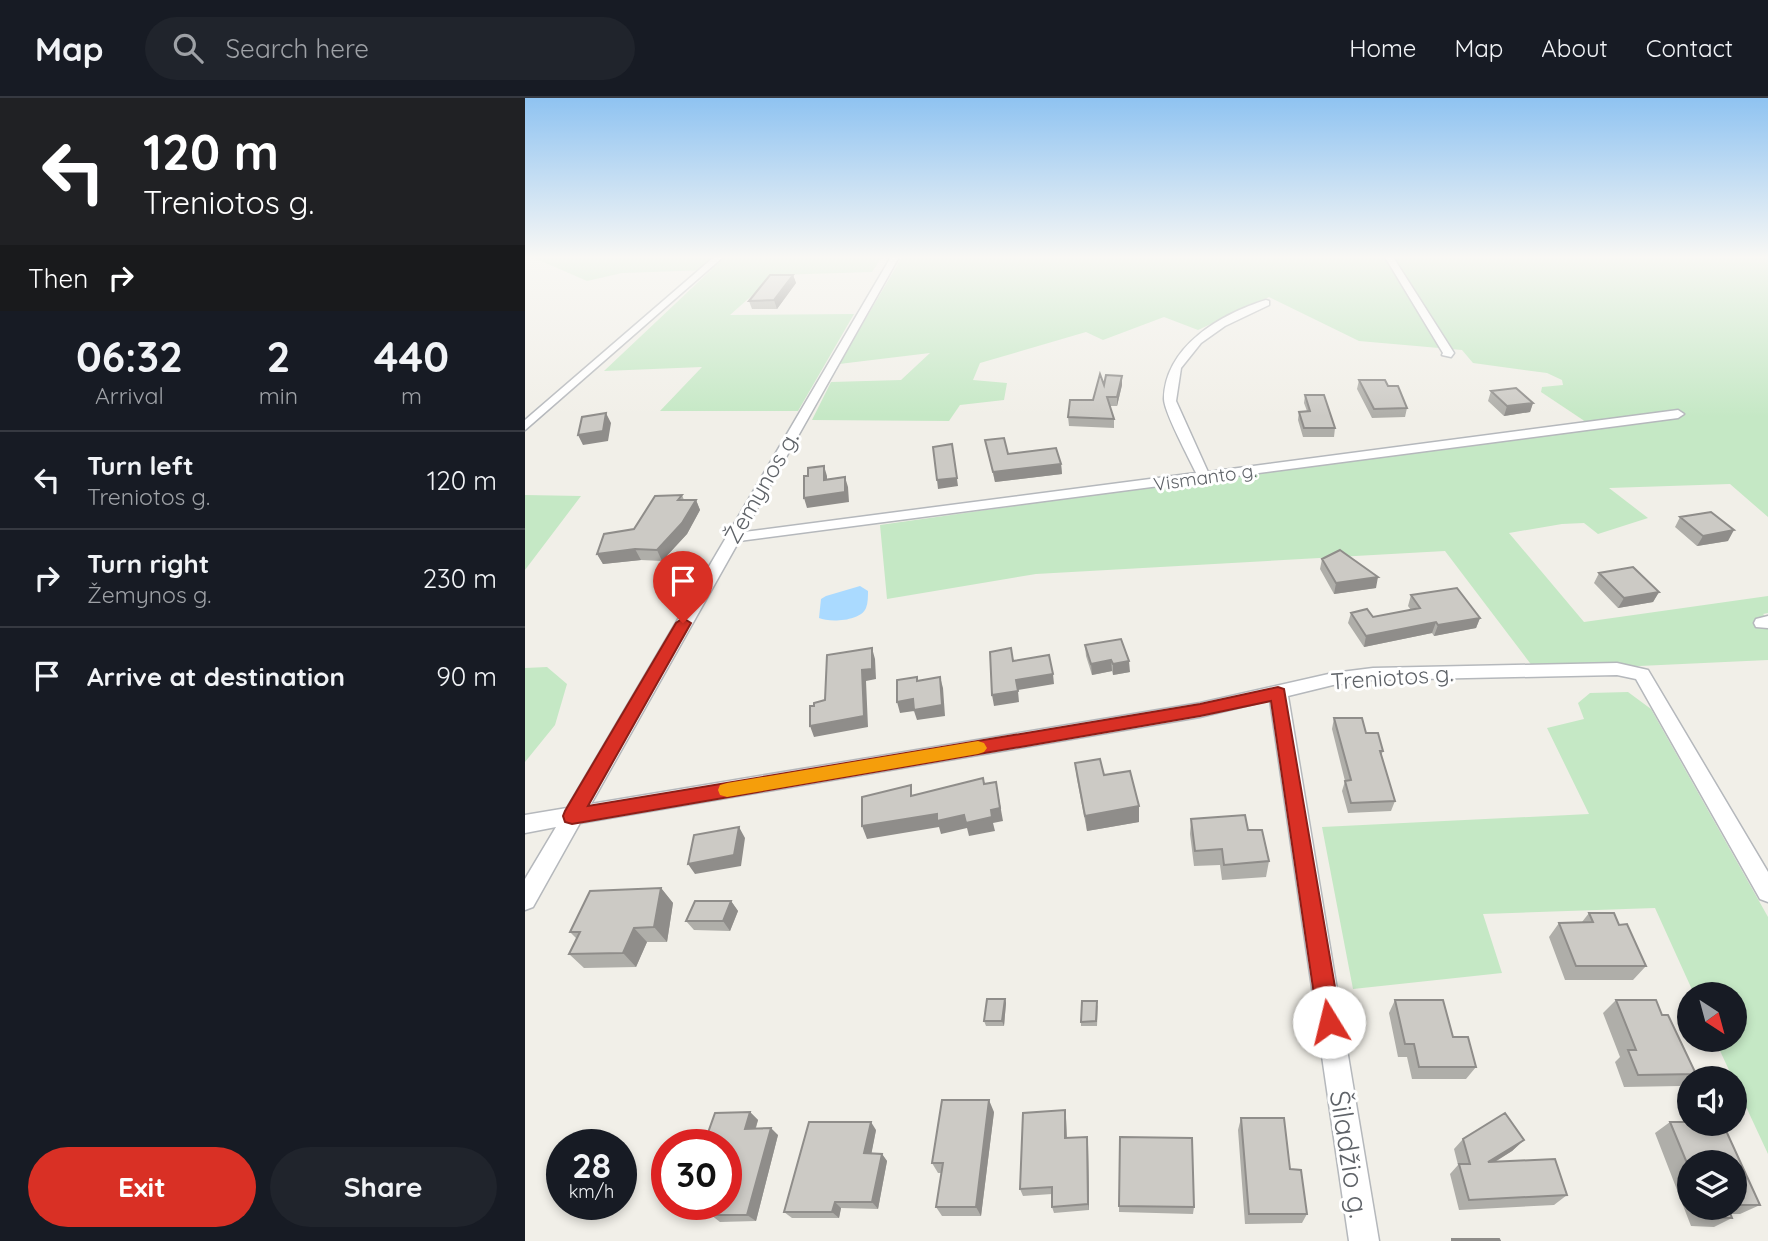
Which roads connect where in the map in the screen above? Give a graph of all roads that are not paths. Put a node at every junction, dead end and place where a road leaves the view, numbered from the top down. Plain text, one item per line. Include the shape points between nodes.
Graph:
1 (658, 310) edge
2 (864, 310) edge
3 (1250, 310) edge
4 (1422, 310) edge
5 (1447, 355) dead end
6 (1678, 414) dead end
7 (525, 426) edge
8 (1204, 477) junction
9 (732, 538) junction
10 (1278, 693) junction
11 (572, 816) junction
12 (525, 824) edge
13 (1768, 892) edge
14 (525, 900) edge
15 (1364, 1241) edge

1 - 7 street
2 - 9 street, Žemynos g.
3 - 8 street via 1197,341 1175,368 1170,401
4 - 5 street
6 - 8 street, Vismanto g.
8 - 9 street, Vismanto g.
9 - 11 street, Žemynos g.
10 - 11 street, Treniotos g.
10 - 13 street, Treniotos g. via 1373,674 1617,669 1642,674
10 - 15 street, Šiladžio g.
11 - 12 street, Treniotos g.
11 - 14 street, Žemynos g.

